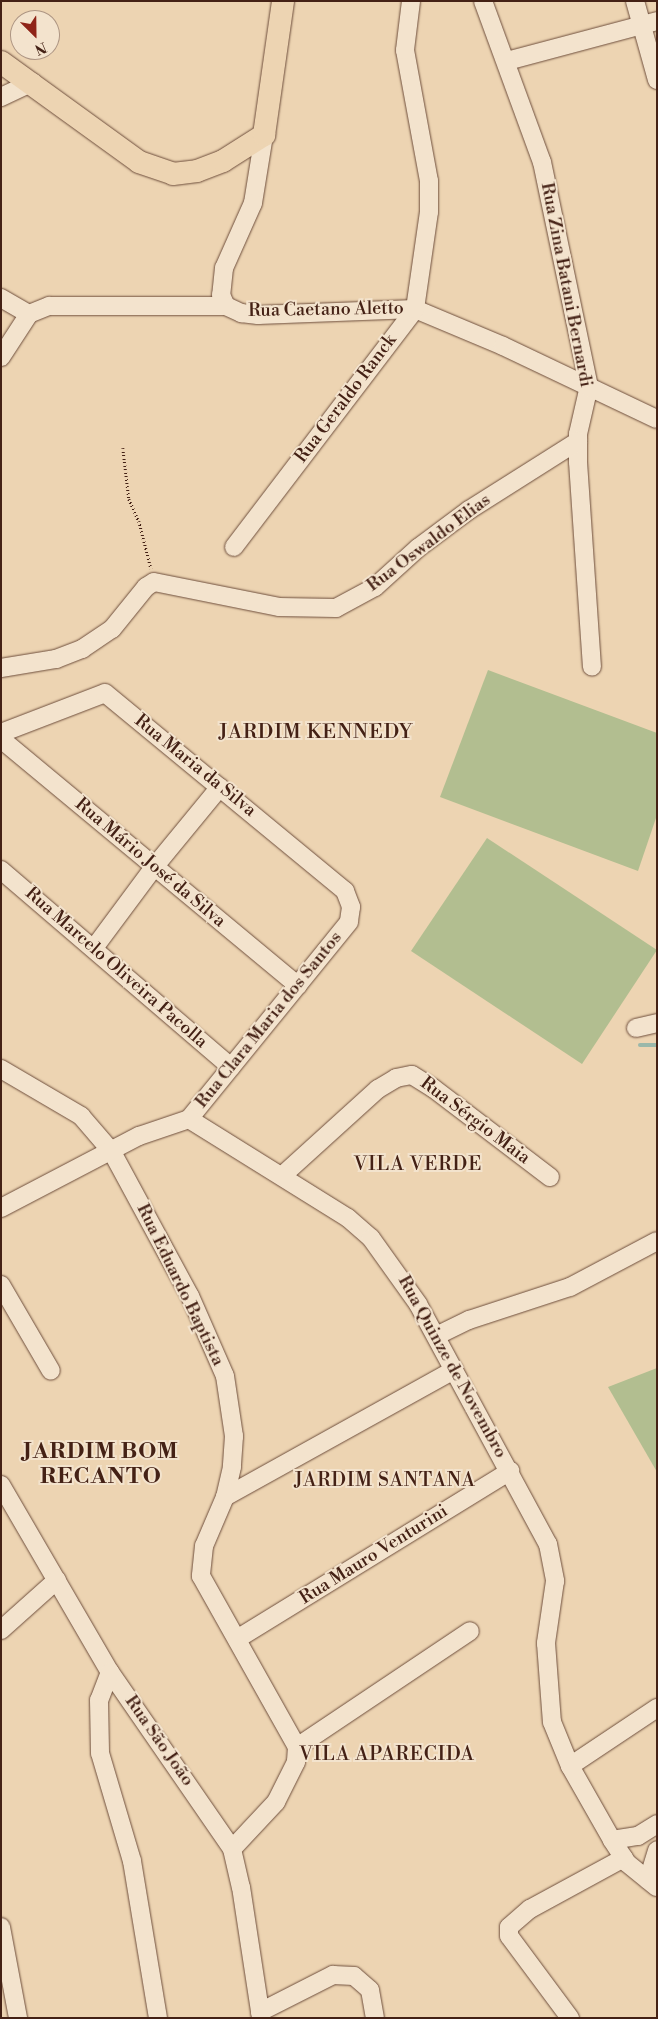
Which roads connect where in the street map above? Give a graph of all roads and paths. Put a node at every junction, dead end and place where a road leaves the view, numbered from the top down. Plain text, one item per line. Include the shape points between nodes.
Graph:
1 (283, 1) edge
2 (411, 1) edge
3 (483, 1) edge
4 (635, 1) edge
5 (650, 24) edge
6 (507, 61) junction
7 (1, 62) edge
8 (657, 80) edge
9 (33, 82) junction
10 (1, 97) edge
11 (264, 135) junction
12 (1, 298) edge
13 (226, 306) junction
14 (415, 308) junction
15 (29, 314) junction
16 (1, 357) edge
17 (589, 386) junction
18 (657, 419) edge
19 (578, 441) junction
20 (123, 448) dead end
21 (234, 547) dead end
22 (154, 582) junction
23 (592, 667) dead end
24 (1, 668) edge
25 (1, 733) edge
26 (1, 739) edge
27 (220, 787) junction
28 (155, 866) junction
29 (1, 870) edge
30 (349, 922) joint
31 (94, 948) junction
32 (298, 986) junction
33 (657, 1023) edge
34 (636, 1028) dead end
35 (231, 1067) junction
36 (1, 1069) edge
37 (189, 1119) junction
38 (112, 1152) junction
39 (283, 1176) junction
40 (550, 1177) dead end
41 (1, 1208) edge
42 (657, 1241) edge
43 (1, 1285) edge
44 (436, 1336) junction
45 (454, 1370) junction
46 (50, 1371) dead end
47 (510, 1471) junction
48 (1, 1485) edge
49 (225, 1497) junction
50 (57, 1580) junction
51 (1, 1630) edge
52 (470, 1631) dead end
53 (237, 1639) junction
54 (110, 1672) junction
55 (657, 1708) edge
56 (297, 1747) junction
57 (570, 1766) junction
58 (657, 1824) edge
59 (612, 1840) junction
60 (232, 1849) junction
61 (657, 1850) edge
62 (624, 1858) junction
63 (653, 1884) edge
64 (1, 1927) edge
65 (261, 2015) edge
66 (18, 2018) edge
67 (158, 2018) edge
68 (375, 2018) edge
69 (570, 2018) edge

1 - 11 main road, Rua Caetano Aletto
2 - 14 street, Rua Geraldo Ranck via 405,50 429,181 429,212
3 - 6 street, Rua Zina Batani Bernardi
4 - 5 street
5 - 6 street
5 - 8 street
6 - 17 street, Rua Zina Batani Bernardi via 528,118 550,195
7 - 9 main road
9 - 10 street
9 - 11 main road via 139,162 173,174 197,171 223,161
11 - 13 street, Rua Caetano Aletto via 253,203 224,268 221,295
12 - 15 street
13 - 14 street, Rua Caetano Aletto via 258,315
13 - 15 street via 65,304
14 - 17 street, Rua Caetano Aletto
14 - 21 street, Rua Geraldo Ranck
15 - 16 street
17 - 18 street, Rua Caetano Aletto
17 - 19 street, Rua Zina Batani Bernardi
19 - 22 street, Rua Oswaldo Elias via 469,510 418,548 375,587 336,608 279,607
19 - 23 street, Rua Zina Batani Bernardi
20 - 22 path via 129,499 140,521
22 - 24 street via 146,587 112,628 82,649 56,659
25 - 27 street, Rua Maria da Silva via 106,693
26 - 28 street, Rua Mário José da Silva
27 - 28 street
27 - 30 street, Rua Maria da Silva via 345,891 351,907
28 - 31 street
28 - 32 street, Rua Mário José da Silva
29 - 31 street, Rua Marcelo Oliveira Pacolla
30 - 32 street, Rua Clara Maria dos Santos
31 - 35 street, Rua Marcelo Oliveira Pacolla
32 - 35 street, Rua Clara Maria dos Santos
33 - 34 street
35 - 37 street, Rua Clara Maria dos Santos
36 - 38 street, Rua Eduardo Baptista via 81,1116
37 - 38 street via 155,1129
37 - 39 street, Rua Quinze de Novembro
38 - 41 street
38 - 49 street, Rua Eduardo Baptista via 190,1296 225,1376 234,1436
39 - 40 street, Rua Sérgio Maia via 378,1089 396,1078 412,1075
39 - 44 street, Rua Quinze de Novembro via 348,1218 371,1238 391,1262
42 - 44 street via 570,1287 469,1320
43 - 46 street
44 - 45 street, Rua Quinze de Novembro
45 - 47 street, Rua Quinze de Novembro
45 - 49 street
47 - 53 street, Rua Mauro Venturini
47 - 57 street, Rua Quinze de Novembro via 553,1559 555,1581 545,1668 552,1722
48 - 50 street, Rua São João
49 - 53 street, Rua Eduardo Baptista via 204,1546 200,1565 201,1576 215,1606
50 - 51 street
50 - 54 street, Rua São João
52 - 56 street
53 - 56 street, Rua Eduardo Baptista
54 - 60 street, Rua São João
54 - 67 street via 99,1700 100,1753 132,1861
55 - 57 street
56 - 60 street via 296,1762 276,1802
57 - 59 street, Rua Quinze de Novembro
58 - 59 street via 638,1836
59 - 62 street, Rua Quinze de Novembro
60 - 65 street, Rua São João
61 - 63 street
62 - 63 street, Rua Quinze de Novembro
62 - 69 street via 530,1909 509,1927 509,1936
64 - 66 street
65 - 68 street via 333,1975 354,1976 370,1990

